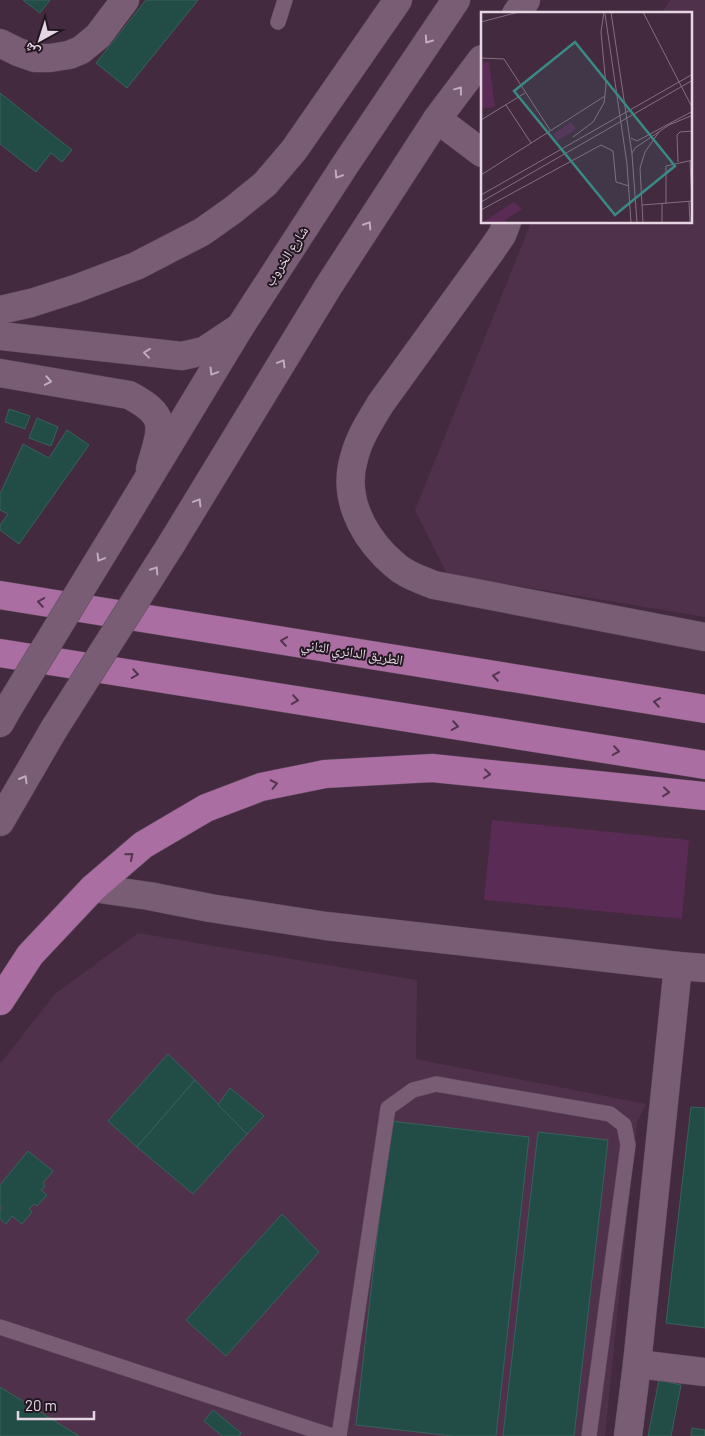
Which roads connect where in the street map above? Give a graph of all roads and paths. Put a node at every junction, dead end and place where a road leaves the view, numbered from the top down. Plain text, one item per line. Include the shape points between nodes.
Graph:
1 (125, 0) edge
2 (285, 0) edge
3 (398, 0) edge
4 (456, 0) edge
5 (526, 0) edge
6 (517, 12) edge
7 (278, 22) dead end
8 (0, 43) edge
9 (481, 60) edge
10 (437, 119) junction
11 (481, 152) edge
12 (506, 224) edge
13 (0, 310) edge
14 (240, 327) junction
15 (0, 336) edge
16 (0, 373) edge
17 (147, 481) junction
18 (0, 595) edge
19 (705, 637) edge
20 (0, 653) edge
21 (705, 709) edge
22 (5, 715) edge
23 (705, 765) edge
24 (705, 796) edge
25 (0, 822) edge
26 (92, 888) junction
27 (678, 966) junction
28 (705, 968) edge
29 (0, 1000) edge
30 (0, 1327) edge
31 (637, 1364) junction
32 (705, 1372) edge
33 (332, 1436) edge
34 (339, 1436) edge
35 (590, 1436) edge
36 (628, 1436) edge

1 - 8 street via 98,36 82,50 69,55 35,58
2 - 7 lane
3 - 13 street via 294,150 265,184 233,210 202,232 136,266 75,289
4 -> 14 street, شارع الخروب
5 - 6 street
10 -> 9 street
10 - 11 street
25 -> 10 street, bridge via 54,729 328,287
12 - 19 street via 502,235 368,424 353,459 351,483 355,509 363,527 373,544 402,571 434,585
14 -> 15 street via 204,351 182,356
14 -> 17 street, شارع الخروب
16 -> 17 street via 129,395 151,408 160,426
17 -> 22 street, شارع الخروب, bridge
21 -> 18 highway, الطريق الدائري الثاني
20 -> 23 highway
26 -> 24 highway via 143,845 206,808 261,787 324,774 432,768
26 - 27 street via 326,926
26 - 29 highway via 30,954
27 - 28 street
27 - 31 street
30 - 33 lane
31 - 32 street
31 - 36 street
34 - 35 lane via 388,1108 412,1090 436,1084 610,1114 624,1125 628,1145

